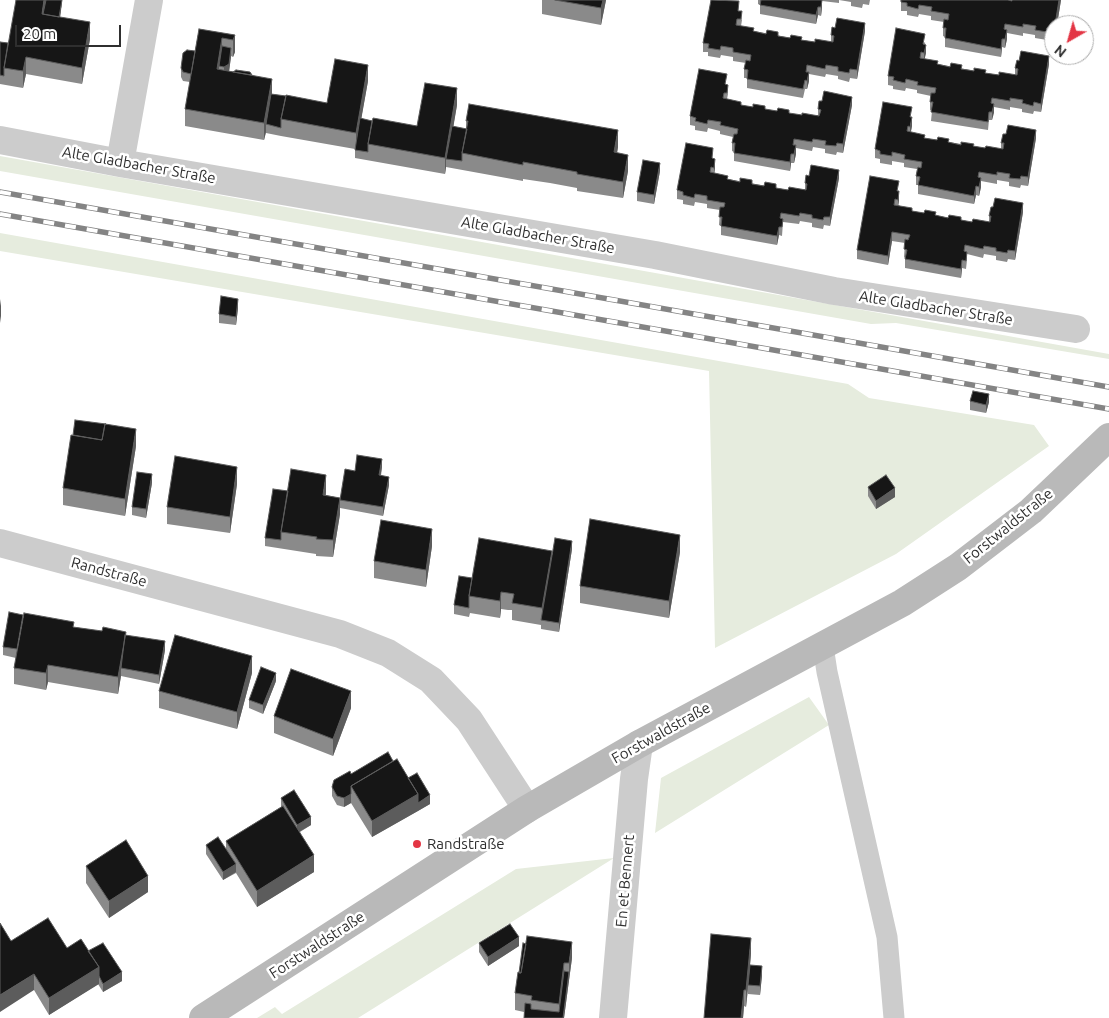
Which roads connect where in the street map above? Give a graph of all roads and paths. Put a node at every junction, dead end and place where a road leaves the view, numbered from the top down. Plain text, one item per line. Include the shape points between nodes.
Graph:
1 (149, 0) edge
2 (0, 140) edge
3 (120, 163) junction
4 (1076, 329) dead end
5 (1109, 437) edge
6 (0, 543) edge
7 (823, 646) junction
8 (639, 744) junction
9 (528, 809) junction
10 (204, 1018) edge
11 (613, 1018) edge
12 (894, 1018) edge

1 - 3 street
2 - 3 street, Alte Gladbacher Straße
3 - 4 street, Alte Gladbacher Straße via 645,254 834,291
5 - 7 street, Forstwaldstraße via 1031,511 958,567 902,603
6 - 9 street, Randstraße via 340,634 388,653 431,680 469,720
7 - 8 street, Forstwaldstraße
7 - 12 lane via 887,937
8 - 9 street, Forstwaldstraße
8 - 11 street, En et Bennert
9 - 10 street, Forstwaldstraße

